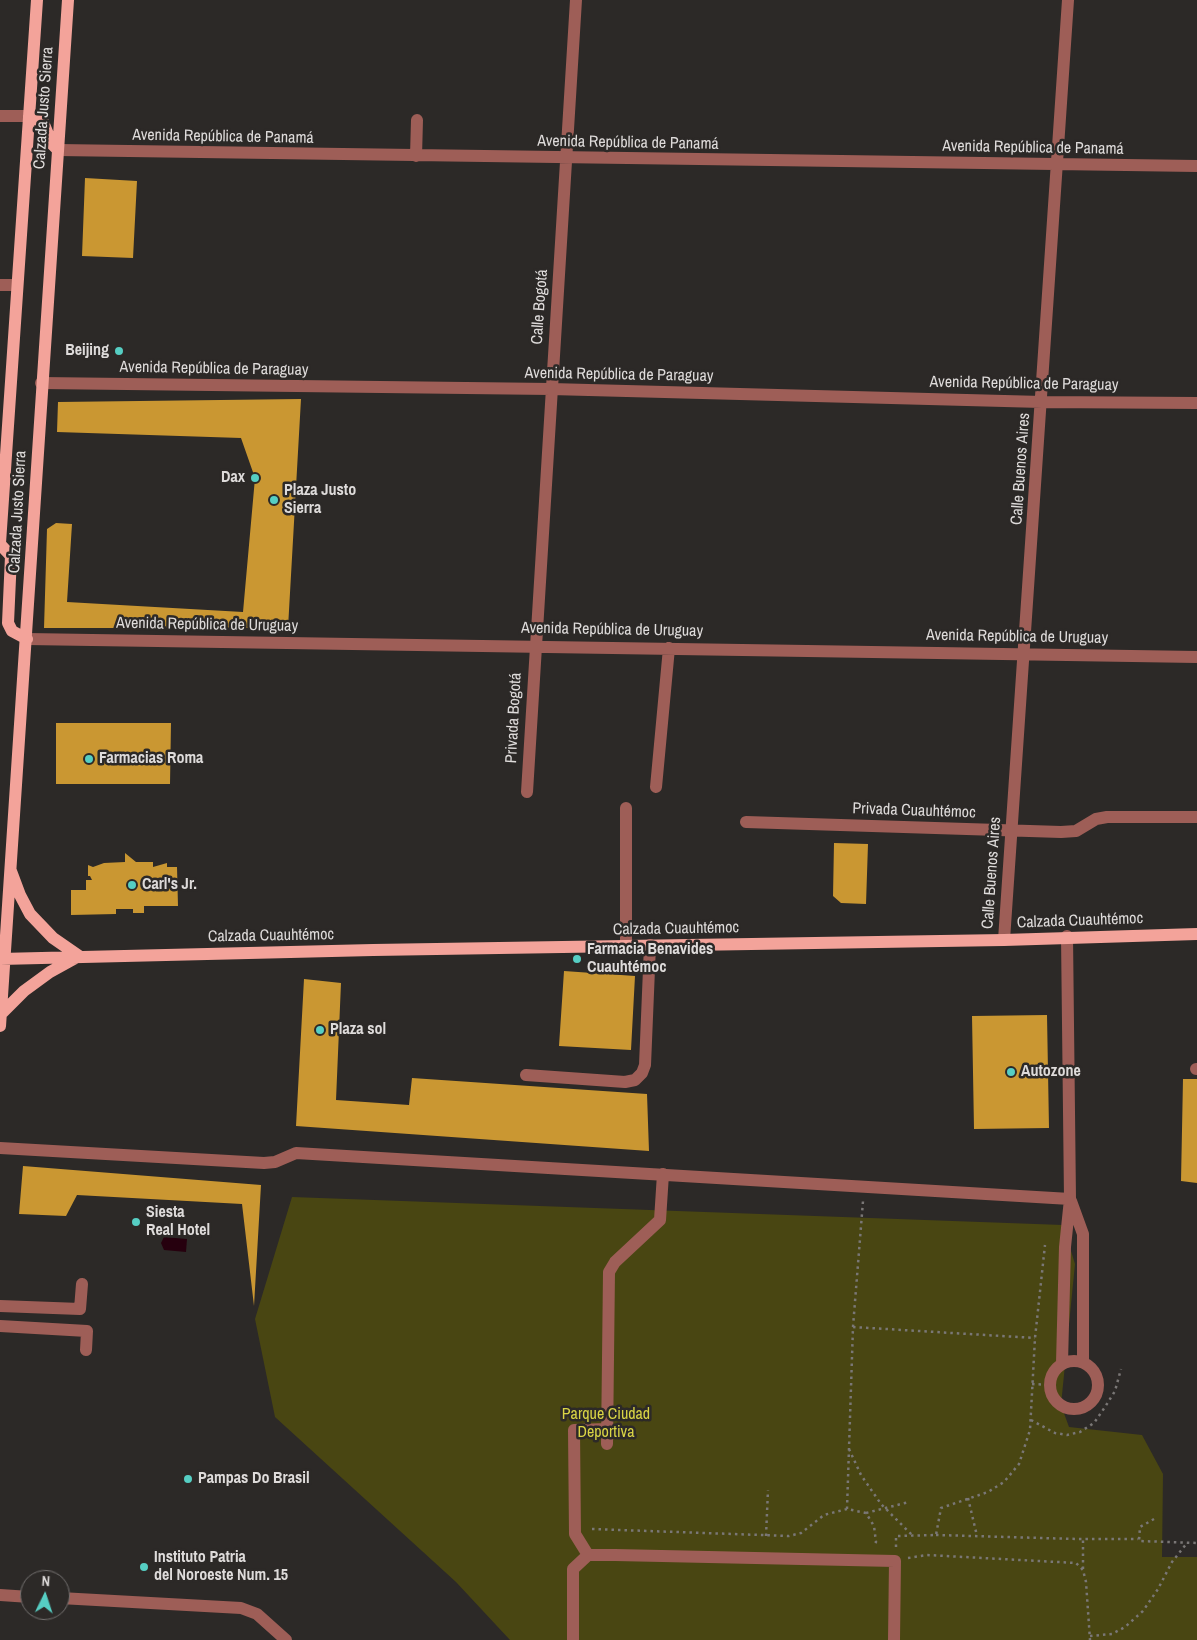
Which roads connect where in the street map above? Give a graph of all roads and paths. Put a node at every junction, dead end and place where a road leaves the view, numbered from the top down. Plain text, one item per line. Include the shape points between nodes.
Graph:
1 (37, 0) edge
2 (68, 0) edge
3 (576, 0) edge
4 (1068, 0) edge
5 (0, 116) edge
6 (29, 116) junction
7 (417, 120) dead end
8 (58, 150) junction
9 (416, 156) junction
10 (566, 159) junction
11 (1057, 164) junction
12 (1197, 166) edge
13 (0, 285) edge
14 (17, 285) junction
15 (41, 383) junction
16 (551, 389) junction
17 (1042, 402) junction
18 (1197, 403) edge
19 (3, 458) edge
20 (0, 544) edge
21 (27, 639) junction
22 (534, 645) junction
23 (669, 648) junction
24 (1025, 654) junction
25 (1197, 657) edge
26 (656, 787) dead end
27 (527, 792) dead end
28 (626, 808) dead end
29 (1197, 817) edge
30 (746, 822) dead end
31 (1012, 831) junction
32 (9, 867) junction
33 (1197, 934) edge
34 (1067, 936) junction
35 (1004, 940) junction
36 (650, 945) junction
37 (626, 946) junction
38 (79, 956) junction
39 (2, 959) edge
40 (0, 1020) edge
41 (526, 1075) dead end
42 (0, 1148) edge
43 (663, 1174) junction
44 (864, 1187) junction
45 (1070, 1199) junction
46 (1045, 1245) dead end
47 (82, 1284) dead end
48 (0, 1306) edge
49 (1063, 1325) junction
50 (0, 1326) edge
51 (1085, 1326) junction
52 (854, 1327) junction
53 (1035, 1338) junction
54 (86, 1350) dead end
55 (1083, 1362) junction
56 (1062, 1364) junction
57 (1121, 1369) dead end
58 (1032, 1384) junction
59 (1050, 1385) junction
60 (1030, 1419) junction
61 (608, 1429) junction
62 (607, 1444) dead end
63 (848, 1448) junction
64 (768, 1490) dead end
65 (968, 1498) junction
66 (909, 1502) dead end
67 (847, 1509) junction
68 (886, 1509) junction
69 (866, 1513) junction
70 (1154, 1519) dead end
71 (592, 1529) dead end
72 (936, 1535) junction
73 (766, 1536) junction
74 (913, 1536) junction
75 (977, 1536) junction
76 (1083, 1539) junction
77 (1138, 1539) junction
78 (1187, 1542) junction
79 (1197, 1543) edge
80 (588, 1556) junction
81 (866, 1560) junction
82 (895, 1561) junction
83 (1083, 1570) junction
84 (0, 1595) edge
85 (20, 1596) edge
86 (70, 1599) edge
87 (1090, 1638) edge
88 (286, 1640) edge
89 (573, 1640) edge
90 (894, 1640) edge

1 - 6 main road, Calzada Justo Sierra
2 - 8 main road, Calzada Justo Sierra
3 - 10 street, Calle Bogotá
4 - 11 street, Calle Buenos Aires
5 - 6 street
6 - 8 main road via 43,122
6 - 14 main road, Calzada Justo Sierra
7 - 9 street
8 - 9 street, Avenida República de Panamá
8 - 15 main road, Calzada Justo Sierra
9 - 10 street, Avenida República de Panamá
10 - 11 street, Avenida República de Panamá
10 - 16 street, Calle Bogotá
11 - 12 street, Avenida República de Panamá
11 - 17 street, Calle Buenos Aires
13 - 14 street
14 - 19 main road, Calzada Justo Sierra
15 - 16 street, Avenida República de Paraguay
15 - 21 main road, Calzada Justo Sierra
16 - 17 street, Avenida República de Paraguay
16 - 22 street, Calle Bogotá
17 - 18 street, Avenida República de Paraguay
17 - 24 street, Calle Buenos Aires
19 - 20 main road, Calzada Justo Sierra
20 - 21 main road via 11,556 8,623 12,631
21 - 22 street, Avenida República de Uruguay
21 - 32 main road, Calzada Justo Sierra
22 - 23 street, Avenida República de Uruguay
22 - 27 street, Privada Bogotá
23 - 24 street, Avenida República de Uruguay
23 - 26 street
24 - 25 street, Avenida República de Uruguay
24 - 31 street, Calle Buenos Aires
28 - 37 street
29 - 31 street, Privada Cuauhtémoc via 1107,817 1096,819 1076,831
30 - 31 street, Privada Cuauhtémoc
31 - 35 street, Calle Buenos Aires
32 - 38 main road via 30,914 53,938
32 - 39 main road, Calzada Justo Sierra
33 - 34 main road, Calzada Cuauhtémoc
34 - 35 main road, Calzada Cuauhtémoc
34 - 45 street
35 - 36 main road, Calzada Cuauhtémoc
36 - 37 main road, Calzada Cuauhtémoc
36 - 41 street via 642,1073 625,1082
37 - 38 main road, Calzada Cuauhtémoc
38 - 39 main road, Calzada Cuauhtémoc
38 - 40 main road via 24,991
39 - 40 main road, Calzada Justo Sierra
42 - 43 street via 264,1163 296,1153
43 - 44 street
43 - 61 street via 660,1220 615,1262 609,1272
44 - 45 street
44 - 52 path
45 - 49 street
45 - 51 street via 1083,1234
46 - 53 path
47 - 48 street via 80,1309
49 - 51 street
49 - 56 street
50 - 54 street via 87,1331
51 - 55 street
52 - 53 path
52 - 63 path
53 - 58 path
55 - 56 street
55 - 59 street via 1096,1374 1098,1384 1096,1396 1087,1406 1075,1409 1062,1406 1053,1397
56 - 59 street via 1053,1372
57 - 60 path via 1115,1391 1105,1407 1094,1423 1080,1432 1055,1433
58 - 59 path
58 - 60 path
60 - 65 path via 1030,1430 1019,1464 1004,1482 988,1492
61 - 62 street
61 - 80 street via 574,1430 575,1534
63 - 67 path
63 - 68 path via 860,1475
64 - 73 path
65 - 72 path via 940,1508
65 - 75 path
66 - 68 path
67 - 69 path
67 - 73 path via 824,1515 801,1532 789,1536
68 - 69 path
68 - 74 path
69 - 81 path via 874,1526 876,1542
70 - 77 path via 1140,1527
71 - 73 path
72 - 74 path
72 - 75 path
74 - 82 path via 896,1536
75 - 76 path
76 - 77 path
76 - 83 path
77 - 78 path via 1141,1542
78 - 79 path
78 - 87 path via 1143,1611 1126,1627 1112,1634
80 - 81 street
80 - 89 street via 573,1569
81 - 82 street
82 - 83 path via 926,1554 1069,1562 1076,1563
82 - 90 street
83 - 87 path
84 - 85 street
86 - 88 street via 241,1608 257,1614

